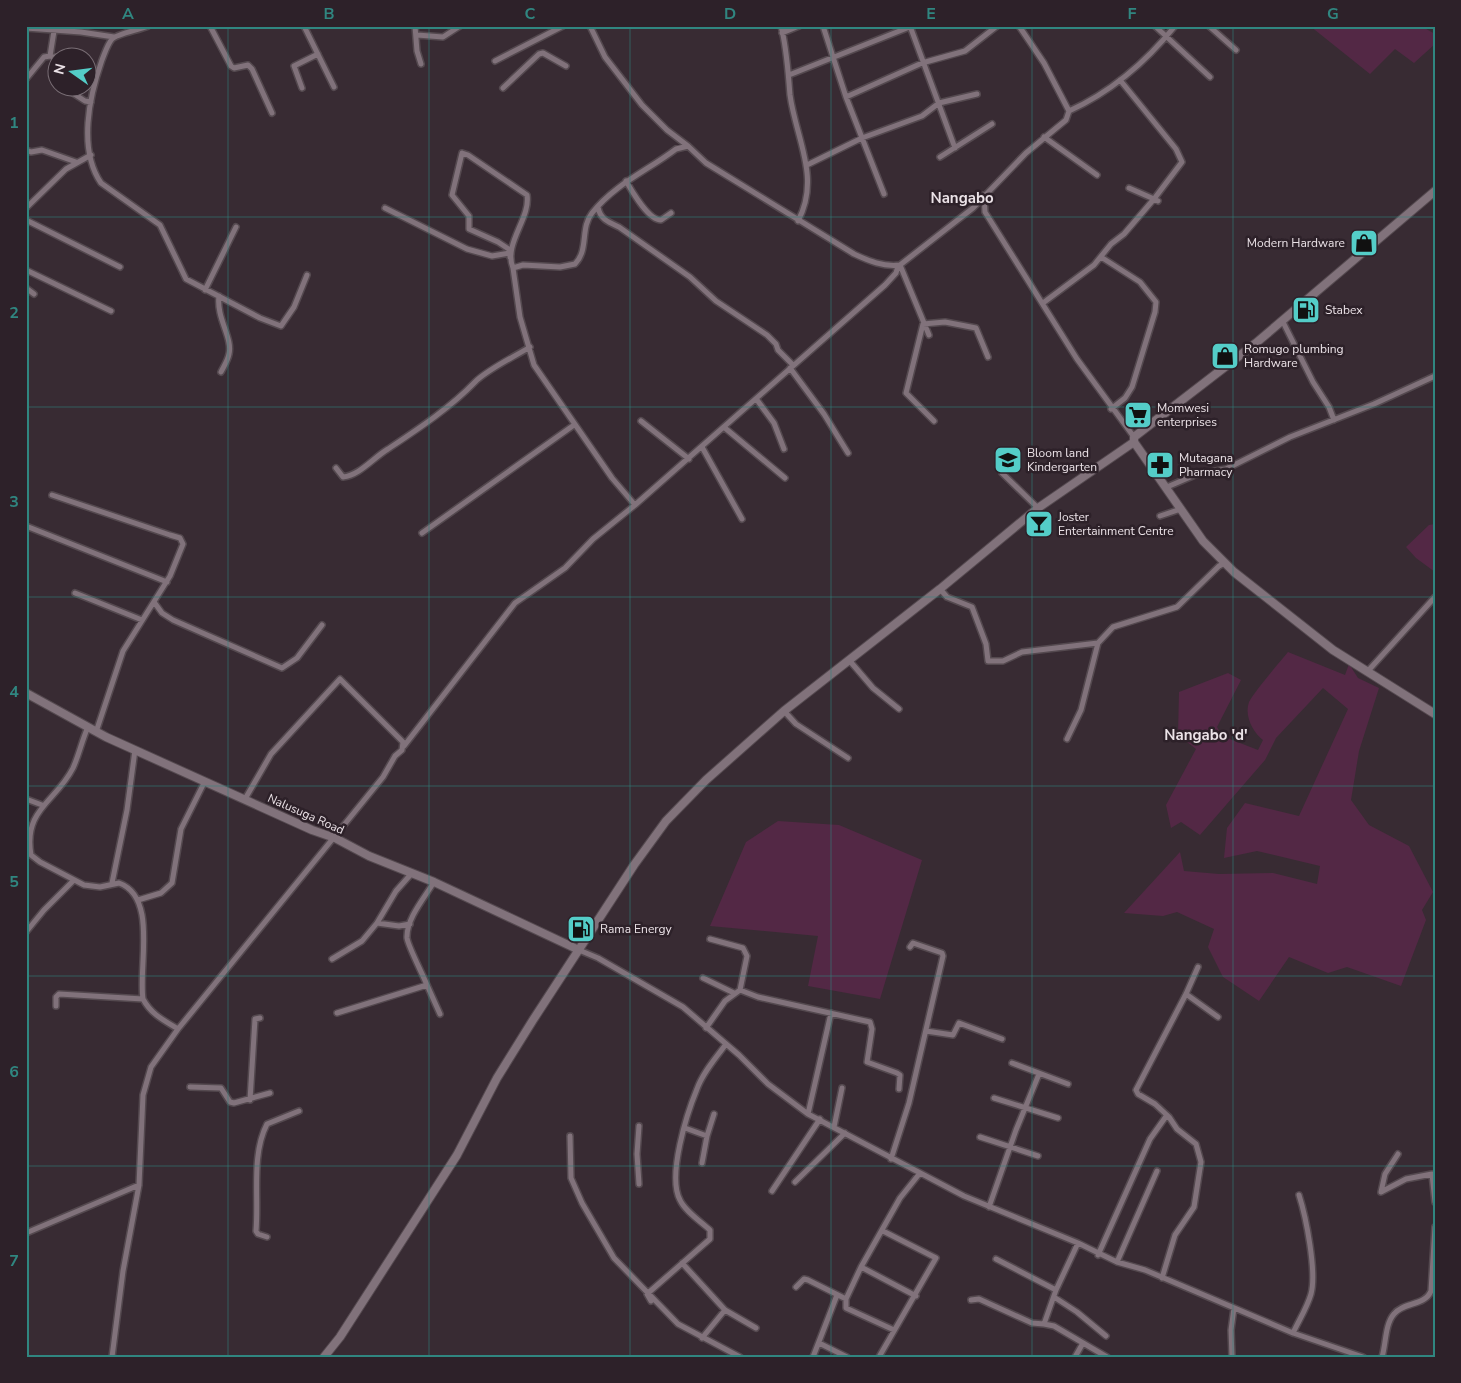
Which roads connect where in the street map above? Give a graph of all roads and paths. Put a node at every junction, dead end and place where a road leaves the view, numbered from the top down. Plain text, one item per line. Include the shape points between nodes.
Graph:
1 (148, 26) edge
2 (210, 26) edge
3 (304, 26) edge
4 (415, 26) edge
5 (460, 26) edge
6 (563, 26) edge
7 (590, 26) edge
8 (781, 26) edge
9 (799, 26) edge
10 (823, 26) edge
11 (911, 26) edge
12 (997, 26) edge
13 (1019, 26) edge
14 (1155, 26) edge
15 (1174, 26) edge
16 (1209, 26) edge
17 (26, 28) edge
18 (54, 31) junction
19 (782, 33) junction
20 (418, 35) junction
21 (106, 36) junction
22 (114, 37) junction
23 (1166, 37) junction
24 (109, 43) junction
25 (51, 48) edge
26 (1236, 50) dead end
27 (318, 54) junction
28 (48, 56) edge
29 (834, 56) junction
30 (496, 61) dead end
31 (922, 63) junction
32 (421, 64) dead end
33 (566, 66) dead end
34 (789, 75) junction
35 (1210, 78) dead end
36 (26, 79) edge
37 (1120, 80) junction
38 (334, 87) dead end
39 (302, 88) dead end
40 (503, 88) dead end
41 (977, 94) dead end
42 (846, 97) junction
43 (80, 98) edge
44 (91, 102) junction
45 (939, 103) junction
46 (1069, 111) junction
47 (272, 113) dead end
48 (992, 124) dead end
49 (1044, 137) junction
50 (862, 138) junction
51 (688, 146) junction
52 (955, 148) junction
53 (26, 150) edge
54 (91, 155) junction
55 (940, 157) dead end
56 (76, 162) junction
57 (807, 165) junction
58 (1096, 175) dead end
59 (626, 181) junction
60 (1129, 188) dead end
61 (1435, 191) edge
62 (884, 194) dead end
63 (984, 195) junction
64 (1156, 200) junction
65 (598, 207) junction
66 (26, 208) edge
67 (385, 208) dead end
68 (973, 208) junction
69 (985, 212) junction
70 (672, 213) dead end
71 (26, 220) edge
72 (798, 221) junction
73 (236, 227) dead end
74 (510, 255) junction
75 (1101, 257) junction
76 (899, 265) junction
77 (120, 267) dead end
78 (513, 268) junction
79 (26, 270) edge
80 (307, 275) dead end
81 (26, 288) edge
82 (205, 290) junction
83 (34, 294) dead end
84 (219, 296) junction
85 (1043, 303) junction
86 (111, 311) dead end
87 (1282, 320) junction
88 (923, 324) junction
89 (929, 335) dead end
90 (530, 347) junction
91 (988, 357) dead end
92 (791, 367) junction
93 (221, 372) dead end
94 (1435, 376) edge
95 (756, 400) junction
96 (1111, 409) junction
97 (1334, 420) junction
98 (641, 421) dead end
99 (934, 421) dead end
100 (574, 425) junction
101 (726, 428) junction
102 (1134, 440) junction
103 (702, 447) junction
104 (784, 449) dead end
105 (848, 453) dead end
106 (689, 459) junction
107 (1001, 467) dead end
108 (336, 468) dead end
109 (785, 478) dead end
110 (1167, 487) junction
111 (52, 495) dead end
112 (635, 506) junction
113 (1038, 508) junction
114 (1181, 509) junction
115 (1160, 516) dead end
116 (742, 519) dead end
117 (26, 526) edge
118 (422, 533) dead end
119 (1225, 563) junction
120 (167, 582) junction
121 (940, 589) junction
122 (75, 592) dead end
123 (1435, 597) edge
124 (154, 602) junction
125 (142, 620) junction
126 (322, 625) dead end
127 (1098, 642) junction
128 (849, 660) junction
129 (1367, 672) junction
130 (26, 693) edge
131 (898, 709) dead end
132 (784, 711) junction
133 (1435, 714) edge
134 (88, 727) junction
135 (96, 732) junction
136 (1067, 739) dead end
137 (404, 746) junction
138 (135, 750) junction
139 (848, 758) dead end
140 (205, 781) junction
141 (26, 799) edge
142 (245, 799) junction
143 (42, 805) junction
144 (335, 838) junction
145 (28, 844) edge
146 (31, 854) junction
147 (26, 860) edge
148 (412, 872) junction
149 (73, 881) junction
150 (434, 882) junction
151 (112, 883) junction
152 (138, 900) junction
153 (377, 923) junction
154 (410, 924) junction
155 (26, 932) edge
156 (914, 936) dead end
157 (710, 939) dead end
158 (579, 950) junction
159 (332, 959) dead end
160 (1198, 967) dead end
161 (703, 978) dead end
162 (427, 985) junction
163 (740, 990) junction
164 (734, 993) junction
165 (1186, 994) junction
166 (143, 999) junction
167 (56, 1006) dead end
168 (337, 1013) dead end
169 (832, 1013) junction
170 (440, 1014) dead end
171 (1218, 1017) dead end
172 (260, 1018) dead end
173 (706, 1028) junction
174 (178, 1029) junction
175 (926, 1031) junction
176 (1002, 1039) dead end
177 (726, 1044) junction
178 (1012, 1063) dead end
179 (1039, 1074) junction
180 (1068, 1084) dead end
181 (190, 1087) dead end
182 (842, 1088) dead end
183 (899, 1089) dead end
184 (270, 1092) dead end
185 (994, 1098) dead end
186 (250, 1100) junction
187 (1025, 1107) junction
188 (298, 1111) dead end
189 (714, 1114) dead end
190 (808, 1114) junction
191 (1167, 1115) junction
192 (1058, 1118) dead end
193 (820, 1119) junction
194 (639, 1126) dead end
195 (834, 1127) junction
196 (685, 1128) junction
197 (845, 1133) junction
198 (570, 1136) dead end
199 (707, 1136) junction
200 (980, 1137) dead end
201 (1010, 1147) junction
202 (1398, 1154) dead end
203 (1038, 1156) dead end
204 (891, 1159) junction
205 (702, 1163) dead end
206 (1158, 1171) dead end
207 (920, 1173) junction
208 (1434, 1174) edge
209 (795, 1182) dead end
210 (639, 1184) dead end
211 (139, 1185) junction
212 (772, 1191) dead end
213 (1299, 1195) dead end
214 (1435, 1202) edge
215 (989, 1207) junction
216 (1435, 1227) edge
217 (883, 1231) junction
218 (26, 1233) edge
219 (268, 1237) dead end
220 (1078, 1243) junction
221 (1098, 1255) junction
222 (996, 1259) dead end
223 (1116, 1262) junction
224 (682, 1263) junction
225 (861, 1267) junction
226 (1162, 1278) junction
227 (796, 1287) dead end
228 (1056, 1290) junction
229 (647, 1294) junction
230 (837, 1295) junction
231 (916, 1296) junction
232 (1054, 1297) junction
233 (846, 1299) junction
234 (971, 1300) dead end
235 (651, 1301) dead end
236 (1234, 1308) junction
237 (726, 1310) junction
238 (1044, 1324) junction
239 (756, 1328) dead end
240 (894, 1330) junction
241 (1293, 1333) junction
242 (1106, 1336) dead end
243 (702, 1338) junction
244 (819, 1343) junction
245 (1082, 1343) junction
246 (112, 1357) edge
247 (324, 1357) edge
248 (740, 1357) edge
249 (813, 1357) edge
250 (847, 1357) edge
251 (879, 1357) edge
252 (1075, 1357) edge
253 (1107, 1357) edge
254 (1232, 1357) edge
255 (1363, 1357) edge
256 (1382, 1357) edge

1 - 22 street
2 - 47 street via 231,66 248,65 252,69
3 - 27 street
4 - 20 street
5 - 20 street via 443,37
6 - 30 street
7 - 51 street via 605,57 642,105
8 - 19 street
9 - 19 street
10 - 29 street
11 - 29 street
11 - 31 street
12 - 31 street via 965,51
13 - 46 street via 1044,63
14 - 23 street
15 - 23 street
16 - 26 street
17 - 18 street
18 - 21 street
18 - 25 street
19 - 34 street
20 - 32 street via 416,47
21 - 22 street
21 - 24 street
22 - 24 street
23 - 35 street
23 - 37 street
24 - 44 street
27 - 38 street
27 - 39 street via 294,66
28 - 36 street
29 - 34 street
29 - 42 street
31 - 42 street
31 - 45 street
33 - 40 street via 543,53 539,54
34 - 57 street via 790,95
37 - 46 street via 1093,100
37 - 64 street via 1182,157 1182,162
41 - 45 street
42 - 50 street
43 - 44 street
44 - 54 street via 88,124
45 - 50 street via 922,116
45 - 52 street
46 - 49 street via 1066,120
48 - 52 street
49 - 58 street
49 - 63 street
50 - 57 street
50 - 62 street
51 - 59 street via 676,149
51 - 72 street via 706,163
52 - 55 street
53 - 56 street via 60,154
54 - 56 street
54 - 82 street via 95,174 102,183 160,225 183,276
56 - 66 street
57 - 72 street via 806,202
59 - 65 street
59 - 70 street via 656,220
60 - 64 street
61 - 87 street via 1312,298
63 - 68 street
63 - 69 street
64 - 75 street
65 - 78 street via 587,223 583,249 575,264 560,268 523,265
65 - 92 street via 606,221 690,277 716,301 767,335
67 - 74 street via 467,249 492,256
68 - 69 street
68 - 76 street
69 - 85 street
71 - 77 street
72 - 76 street via 864,259 883,265
73 - 82 street
74 - 74 street via 527,195 462,153 452,195 468,216 469,229 498,242
74 - 78 street
75 - 85 street via 1060,293
75 - 96 street via 1140,282 1156,302 1132,388
76 - 88 street via 908,279
76 - 92 street via 885,285
78 - 90 street via 520,317
79 - 86 street
80 - 84 street via 294,307 281,326
81 - 83 street
82 - 84 street
84 - 93 street via 218,312 230,353
85 - 96 street
87 - 97 street
87 - 102 street
88 - 89 street
88 - 91 street via 946,322 976,328
88 - 99 street via 906,393
90 - 100 street via 538,372
90 - 108 street via 479,380 410,436 352,476 343,477
92 - 95 street
92 - 105 street
94 - 97 street
95 - 101 street
95 - 104 street via 774,423
96 - 102 street
97 - 110 street via 1290,437 1226,469 1195,475
98 - 106 street
100 - 112 street
100 - 118 street
101 - 103 street
101 - 109 street
102 - 110 street
102 - 113 street
103 - 106 street
103 - 116 street
106 - 112 street
107 - 113 street via 1002,473
110 - 114 street
111 - 120 street via 180,538 182,548
112 - 137 street via 566,568 514,603
113 - 121 street
114 - 115 street
114 - 119 street via 1203,541
117 - 120 street
119 - 127 street via 1177,607 1113,627
119 - 129 street via 1333,650
120 - 124 street
121 - 127 street via 947,597 974,610 986,644 988,661 1003,661 1022,652
121 - 128 street
122 - 125 street
123 - 129 street
124 - 125 street
124 - 126 street via 173,620 282,668 297,658
125 - 135 street via 124,651
127 - 136 street via 1081,710
128 - 131 street via 873,688
128 - 132 street
129 - 133 street
130 - 134 street, Nalusuga Road
132 - 139 street via 796,724
132 - 158 street via 706,780 666,821
134 - 135 street, Nalusuga Road
134 - 143 street via 73,768
135 - 138 street, Nalusuga Road
137 - 142 street via 340,679 271,754
137 - 144 street
138 - 140 street, Nalusuga Road
138 - 151 street
140 - 142 street, Nalusuga Road
140 - 152 street via 181,830 172,883 162,893
141 - 143 street
142 - 144 street, Nalusuga Road
143 - 145 street via 32,823
144 - 148 street, Nalusuga Road via 369,856
144 - 174 street
145 - 146 street
146 - 147 street
146 - 149 street
148 - 150 street, Nalusuga Road
148 - 153 street
149 - 151 street via 100,888
149 - 155 street
150 - 154 street
150 - 158 street, Nalusuga Road
151 - 152 street via 126,886
152 - 166 street via 144,942
153 - 154 street
153 - 159 street via 362,941
154 - 162 street via 407,940
156 - 175 street via 911,945 942,952 944,956
157 - 163 street via 743,948 747,953
158 - 173 street via 677,1003
158 - 247 street via 497,1078 457,1155
160 - 165 street
161 - 164 street
162 - 168 street
162 - 170 street
163 - 164 street
163 - 169 street
164 - 173 street
165 - 171 street
165 - 191 street via 1136,1090
166 - 167 street via 59,994
166 - 174 street via 158,1017
169 - 183 street via 870,1022 872,1029 867,1062 897,1072
169 - 190 street
172 - 186 street via 255,1019
173 - 177 street
174 - 211 street via 151,1067 144,1095
175 - 176 street via 952,1036 960,1023
175 - 204 street via 909,1103
177 - 190 street via 768,1084
177 - 196 street via 697,1088
178 - 179 street
179 - 180 street
179 - 187 street
181 - 186 street via 221,1088 234,1103
182 - 195 street
184 - 186 street
185 - 187 street
187 - 192 street
187 - 201 street
188 - 219 street via 267,1124 261,1145 256,1231
189 - 199 street
190 - 193 street
191 - 221 street via 1150,1139
191 - 226 street via 1177,1129 1196,1144 1201,1162 1194,1206 1175,1235
193 - 195 street
193 - 212 street
194 - 210 street
195 - 197 street
196 - 199 street
196 - 224 street via 677,1161 676,1190 680,1201 710,1230 711,1235
197 - 204 street
197 - 209 street
198 - 229 street via 571,1178 582,1203 614,1258
199 - 205 street
200 - 201 street
201 - 203 street
201 - 215 street
202 - 208 street via 1385,1174 1380,1192 1406,1179
204 - 207 street
206 - 223 street
207 - 215 street
207 - 217 street via 907,1186
208 - 214 street
211 - 218 street
211 - 246 street
213 - 241 street via 1307,1218 1313,1284
215 - 220 street
216 - 256 street via 1431,1291 1425,1299 1396,1311 1390,1322
217 - 225 street
217 - 231 street via 936,1256 935,1264
220 - 221 street
220 - 228 street
221 - 223 street
222 - 228 street
223 - 226 street
224 - 229 street
224 - 237 street
225 - 231 street
225 - 233 street
226 - 236 street
227 - 230 street via 806,1279
228 - 232 street
229 - 235 street
229 - 243 street via 678,1324
230 - 233 street
230 - 244 street
231 - 240 street
232 - 238 street
232 - 242 street
233 - 240 street via 846,1308
234 - 238 street via 979,1299 1032,1323
236 - 241 street
236 - 254 street
237 - 239 street
237 - 243 street
238 - 245 street via 1054,1326
240 - 251 street
241 - 255 street
243 - 248 street
244 - 249 street
244 - 250 street
245 - 252 street
245 - 253 street

